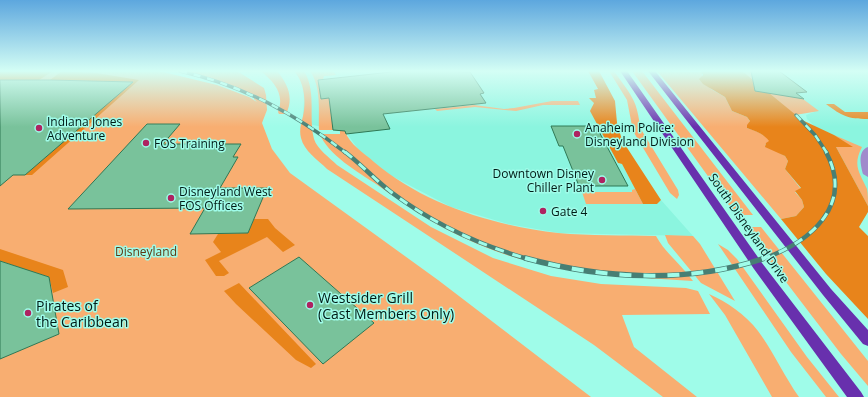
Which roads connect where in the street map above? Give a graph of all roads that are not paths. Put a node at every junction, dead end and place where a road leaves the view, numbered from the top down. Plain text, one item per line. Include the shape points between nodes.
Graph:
1 (635, 90) edge
2 (665, 90) edge
3 (868, 150) edge
4 (868, 174) edge
5 (868, 340) edge
6 (856, 397) edge

1 - 6 main road, South Disneyland Drive via 758,266
2 - 5 main road, South Disneyland Drive
3 - 4 street via 864,160

